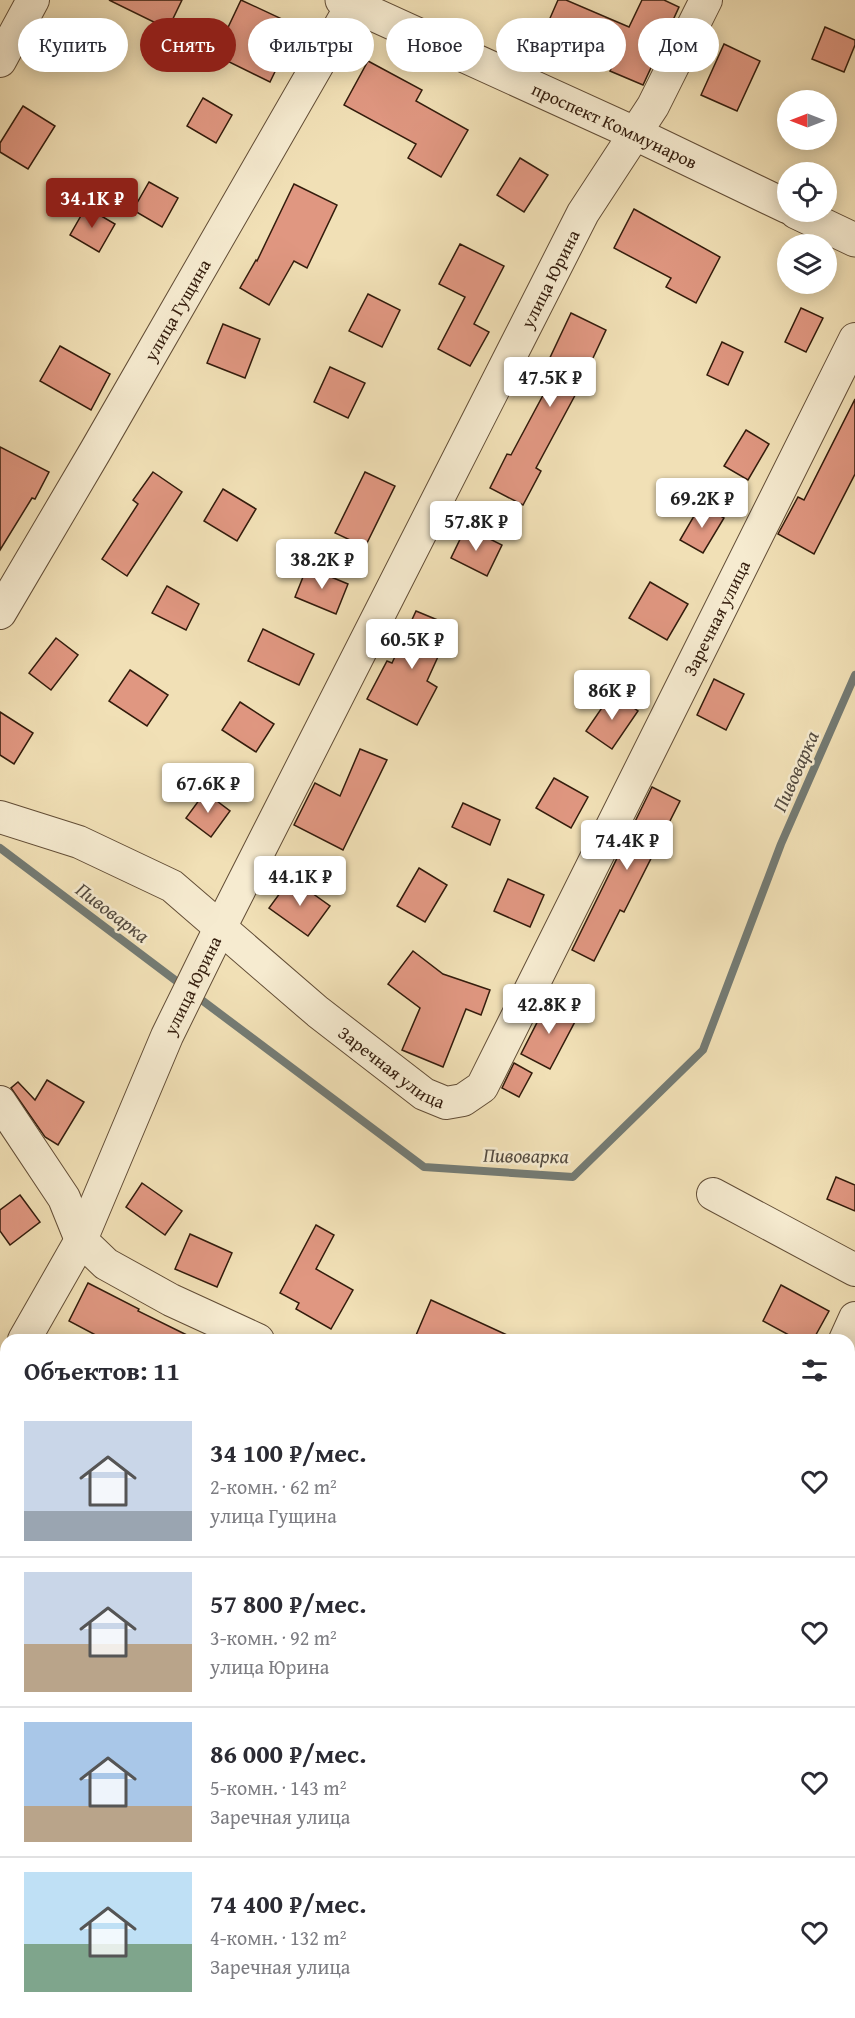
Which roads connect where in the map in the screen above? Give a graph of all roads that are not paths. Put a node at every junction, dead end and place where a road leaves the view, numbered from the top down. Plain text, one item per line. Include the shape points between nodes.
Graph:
1 (33, 0) edge
2 (706, 0) edge
3 (347, 2) edge
4 (0, 61) edge
5 (636, 134) junction
6 (777, 202) edge
7 (817, 222) edge
8 (855, 240) edge
9 (855, 339) edge
10 (0, 613) edge
11 (0, 817) edge
12 (216, 936) junction
13 (0, 1102) edge
14 (713, 1194) dead end
15 (81, 1240) junction
16 (855, 1270) edge
17 (855, 1318) edge
18 (27, 1334) edge
19 (245, 1334) edge
20 (848, 1334) edge

1 - 4 street
2 - 5 street, улица Юрина
3 - 5 street, проспект Коммунаров
3 - 10 street, улица Гущина via 108,429
5 - 6 street, проспект Коммунаров
5 - 12 street, улица Юрина via 583,213
7 - 8 street
9 - 12 street, Заречная улица via 482,1087 464,1100 446,1103 424,1094
11 - 12 street, Заречная улица via 79,842 172,886
12 - 15 street, улица Юрина via 167,1036
13 - 15 street via 63,1198
14 - 16 street
15 - 18 street, улица Юрина
15 - 19 street via 106,1264
17 - 20 street

